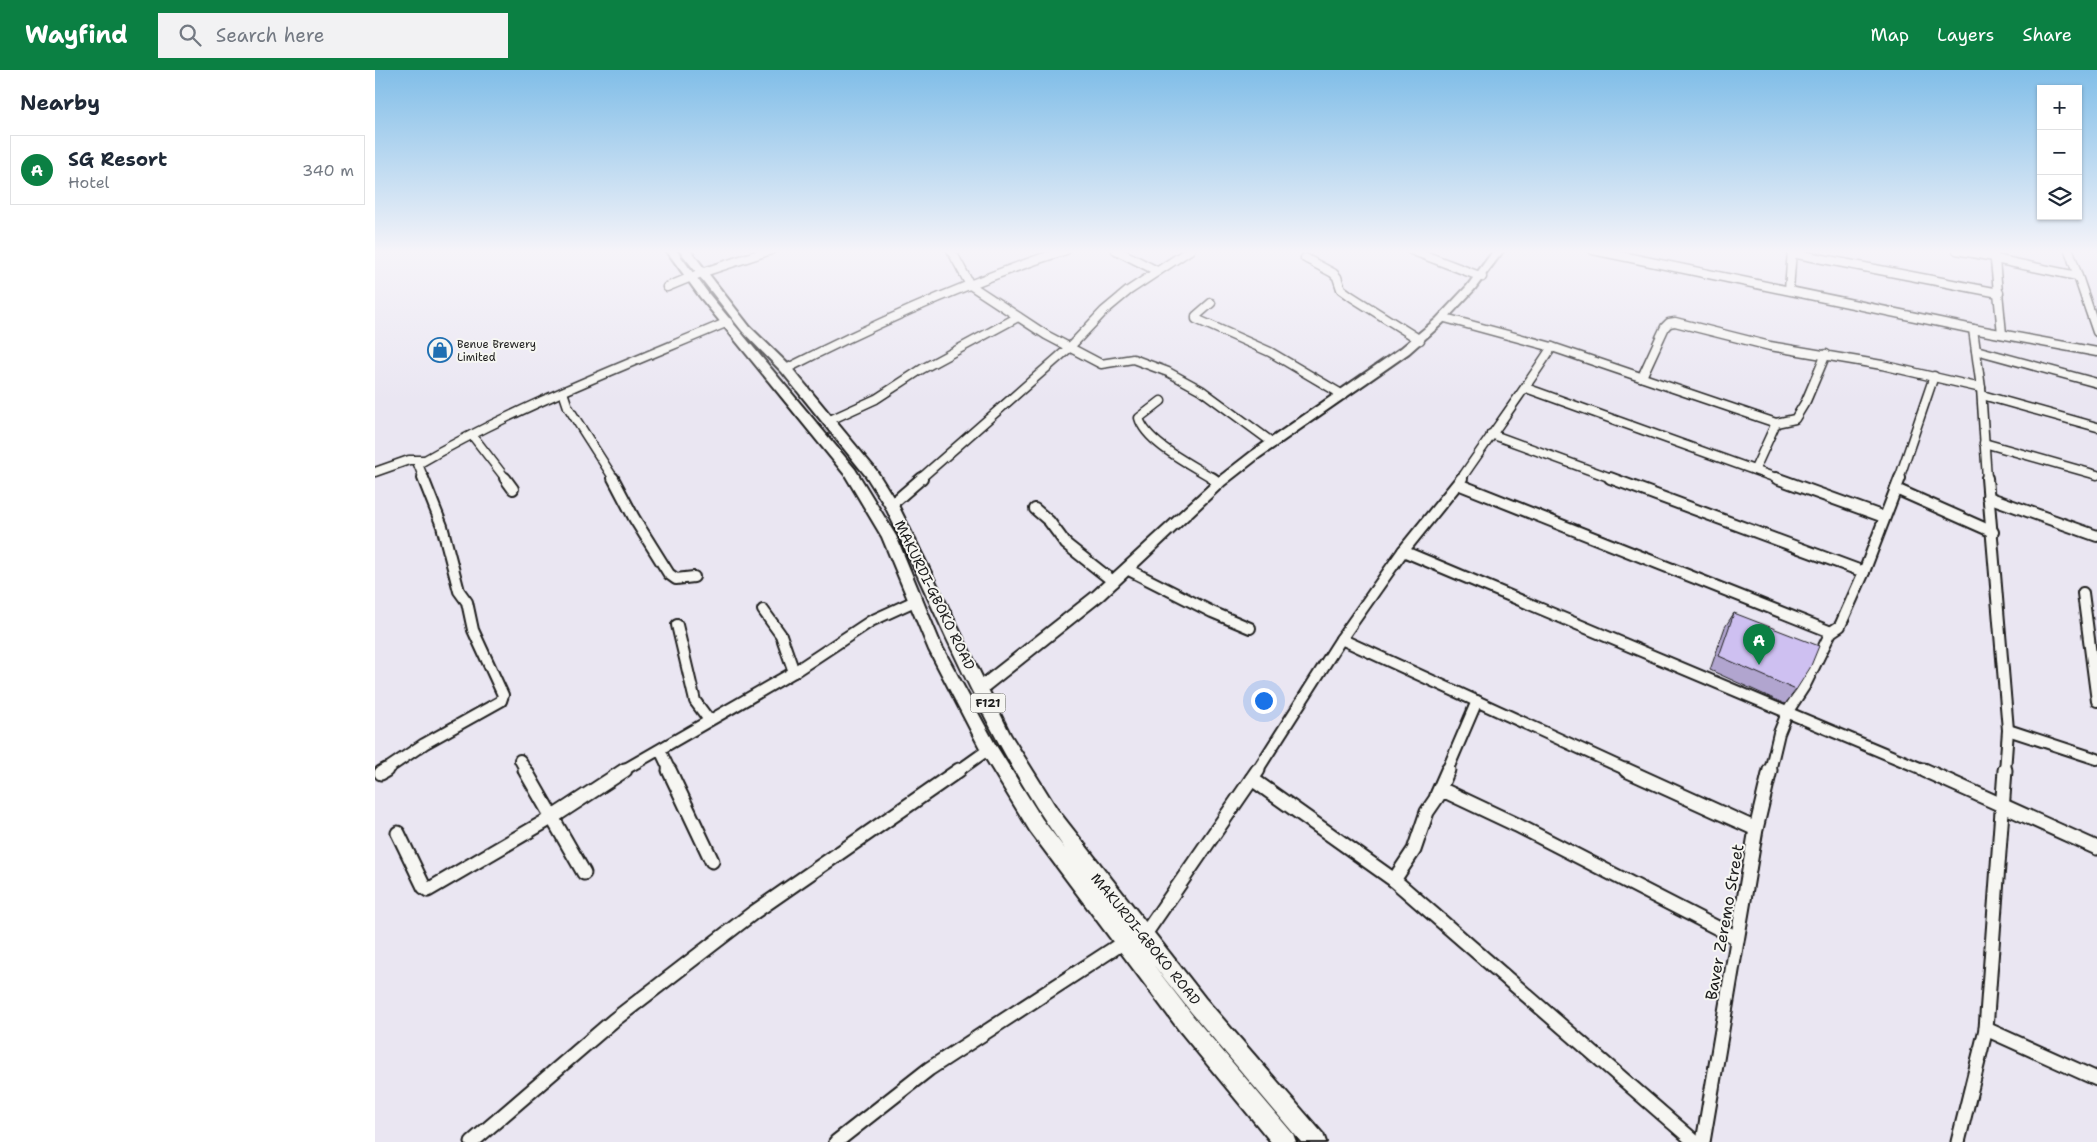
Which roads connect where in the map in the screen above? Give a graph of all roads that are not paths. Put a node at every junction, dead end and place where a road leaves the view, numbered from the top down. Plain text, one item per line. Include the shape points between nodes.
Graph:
1 (713, 300) edge
2 (719, 300) edge
3 (934, 300) edge
4 (993, 300) edge
5 (1119, 300) edge
6 (1357, 300) edge
7 (1461, 300) edge
8 (1836, 300) edge
9 (1999, 300) edge
10 (2086, 300) edge
11 (1211, 302) dead end
12 (1018, 316) junction
13 (1445, 318) junction
14 (727, 322) junction
15 (1973, 329) junction
16 (2097, 332) edge
17 (2001, 334) junction
18 (1420, 340) junction
19 (1552, 347) junction
20 (1069, 348) junction
21 (1976, 350) junction
22 (2097, 352) edge
23 (1826, 354) junction
24 (786, 370) junction
25 (1934, 376) junction
26 (1642, 377) junction
27 (2097, 383) edge
28 (1526, 388) junction
29 (1981, 391) junction
30 (563, 392) junction
31 (1343, 395) junction
32 (1161, 401) dead end
33 (828, 421) junction
34 (1776, 423) junction
35 (2097, 428) edge
36 (1491, 434) junction
37 (471, 435) junction
38 (1273, 442) junction
39 (1984, 443) junction
40 (423, 460) junction
41 (1755, 469) junction
42 (375, 472) edge
43 (2097, 475) edge
44 (1219, 483) junction
45 (1458, 484) junction
46 (513, 489) dead end
47 (1896, 489) junction
48 (1988, 497) junction
49 (891, 505) junction
50 (1035, 509) dead end
51 (1884, 517) junction
52 (1993, 532) junction
53 (2097, 536) edge
54 (1403, 551) junction
55 (1127, 569) junction
56 (1864, 572) junction
57 (693, 577) dead end
58 (1114, 582) junction
59 (2083, 593) dead end
60 (917, 600) junction
61 (763, 610) dead end
62 (677, 625) dead end
63 (1250, 628) dead end
64 (1831, 632) junction
65 (1341, 640) junction
66 (2094, 654) edge
67 (794, 672) junction
68 (981, 688) junction
69 (1477, 701) junction
70 (2097, 702) edge
71 (1788, 711) junction
72 (709, 720) junction
73 (2008, 730) junction
74 (989, 749) junction
75 (660, 750) junction
76 (2097, 759) edge
77 (521, 760) dead end
78 (381, 773) dead end
79 (1252, 779) junction
80 (1437, 796) junction
81 (2004, 804) junction
82 (553, 817) junction
83 (1756, 829) junction
84 (398, 833) dead end
85 (2097, 848) edge
86 (712, 861) dead end
87 (584, 873) dead end
88 (1395, 880) junction
89 (1143, 937) junction
90 (1737, 938) junction
91 (1124, 942) junction
92 (1986, 1029) junction
93 (2097, 1079) edge
94 (472, 1142) edge
95 (836, 1142) edge
96 (1285, 1142) edge
97 (1315, 1142) edge
98 (1695, 1142) edge
99 (1703, 1142) edge
100 (1958, 1142) edge

1 - 14 main road, F121
2 - 24 main road, MAKURDI-GBOKO ROAD / F121
3 - 24 street via 848,336
4 - 12 street
5 - 20 street
6 - 18 street
7 - 13 street
8 - 15 street
9 - 17 street
10 - 16 street
11 - 31 street via 1196,319 1269,352
12 - 20 street
12 - 33 street via 922,369 876,399
13 - 18 street
13 - 19 street
14 - 30 street
14 - 60 main road, F121 via 850,472 889,536
15 - 17 street
15 - 21 street
17 - 22 street
18 - 31 street
19 - 26 street
19 - 28 street
20 - 38 street via 1101,364 1133,359 1168,372 1201,390
20 - 49 street
21 - 27 street
21 - 29 street
23 - 25 street
23 - 26 street via 1770,346 1672,322 1665,327
23 - 34 street via 1795,419
24 - 33 main road, MAKURDI-GBOKO ROAD / F121
25 - 29 street
25 - 47 street, Baver Zeremo Street
26 - 34 street
28 - 36 street
28 - 41 street
29 - 35 street
29 - 39 street
30 - 37 street
30 - 57 street via 568,407 669,574 676,579
31 - 38 street
32 - 44 street via 1139,418 1142,429 1156,442
33 - 49 main road, MAKURDI-GBOKO ROAD / F121 via 871,473
34 - 41 street
36 - 45 street
36 - 56 street
37 - 40 street
37 - 46 street
38 - 44 street
39 - 43 street
39 - 48 street
40 - 42 street via 409,460
40 - 78 street via 418,464 442,526 459,591 467,602 473,630 503,695 501,701 424,744
41 - 51 street
44 - 55 street
45 - 54 street
45 - 64 street
47 - 51 street, Baver Zeremo Street
47 - 52 street
48 - 52 street
48 - 53 street
49 - 68 main road, MAKURDI-GBOKO ROAD / F121
50 - 58 street via 1049,521 1066,544
51 - 56 street, Baver Zeremo Street
52 - 73 street
54 - 65 street
54 - 71 street
55 - 58 street
55 - 63 street
56 - 64 street, Baver Zeremo Street via 1839,626
58 - 68 street
59 - 66 street
60 - 67 street via 871,621
60 - 74 main road, F121 via 934,646
61 - 67 street via 781,635
62 - 72 street via 695,701
64 - 71 street, Baver Zeremo Street via 1805,685
65 - 69 street
65 - 79 street
66 - 70 street
67 - 72 street
68 - 89 main road, MAKURDI-GBOKO ROAD / F121 via 1004,739 1051,815
69 - 80 street
69 - 83 street
71 - 81 street
71 - 83 street, Baver Zeremo Street via 1779,733
72 - 75 street
73 - 76 street
73 - 81 street
74 - 91 main road, F121 via 1036,825
74 - 94 street via 753,913 607,1026
75 - 82 street
75 - 86 street
77 - 82 street
79 - 88 street
79 - 89 street
80 - 88 street via 1423,820 1415,849
80 - 90 street via 1440,792 1447,792 1465,799
81 - 85 street
81 - 92 street
82 - 84 street via 428,890
82 - 87 street
83 - 90 street, Baver Zeremo Street
88 - 98 street
89 - 97 main road, MAKURDI-GBOKO ROAD / F121
90 - 99 street, Baver Zeremo Street
91 - 95 street via 929,1069
91 - 96 main road, F121
92 - 93 street
92 - 100 street

